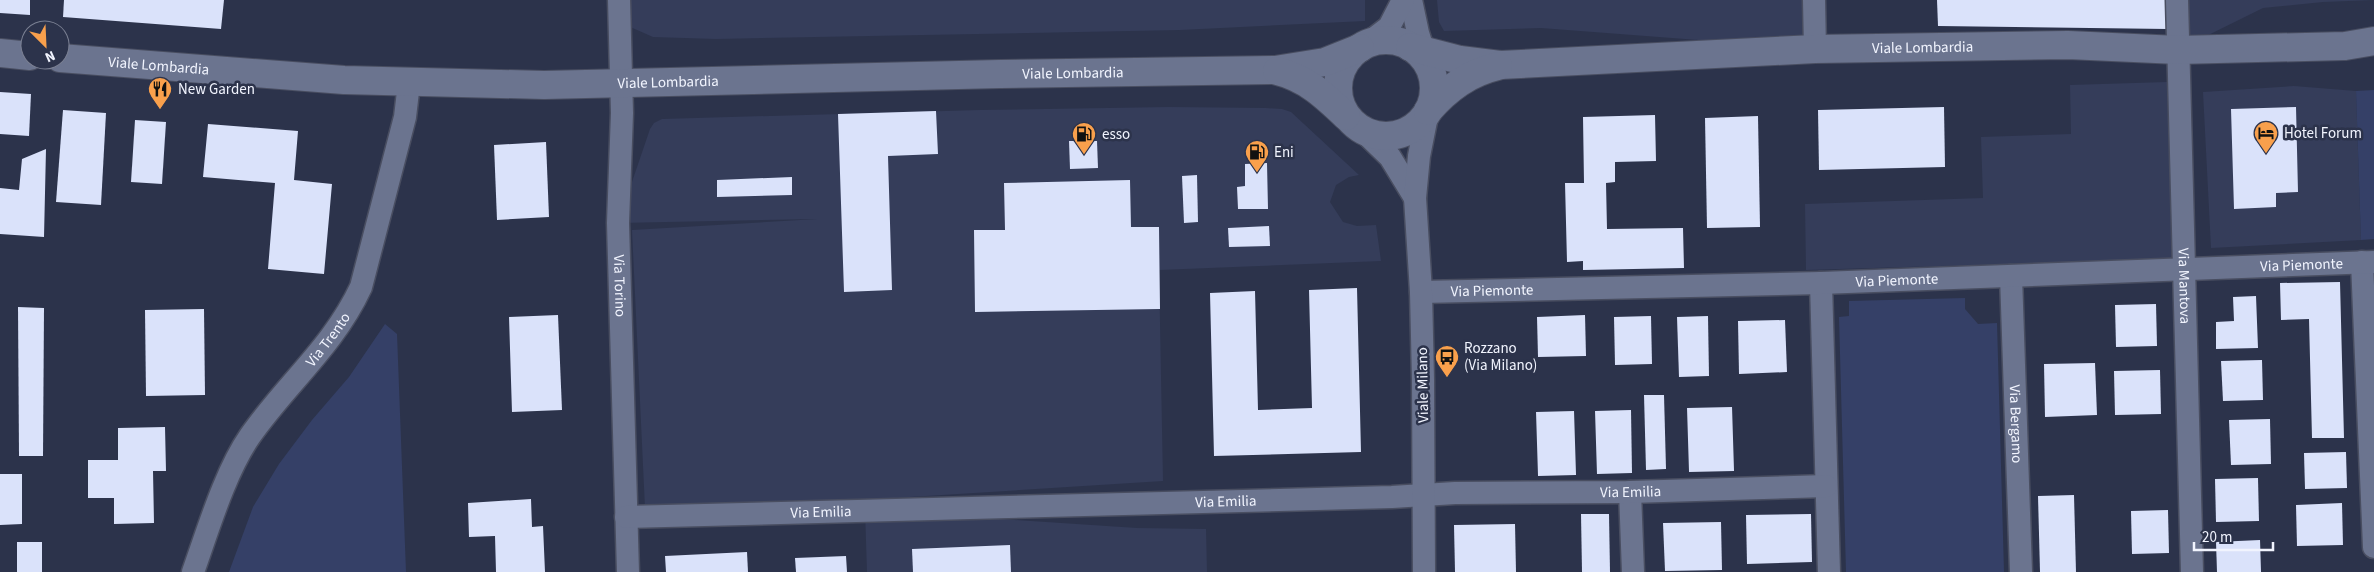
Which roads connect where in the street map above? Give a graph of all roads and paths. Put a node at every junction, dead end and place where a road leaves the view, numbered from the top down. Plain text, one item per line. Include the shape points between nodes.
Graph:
1 (619, 0) edge
2 (1403, 0) edge
3 (1411, 0) edge
4 (1814, 0) edge
5 (2177, 0) edge
6 (2374, 40) edge
7 (2345, 46) junction
8 (1362, 48) junction
9 (1815, 49) junction
10 (2178, 50) junction
11 (0, 53) edge
12 (20, 55) edge
13 (1421, 55) junction
14 (2374, 55) edge
15 (70, 59) edge
16 (1500, 66) junction
17 (1275, 70) junction
18 (621, 82) junction
19 (409, 83) junction
20 (1428, 111) junction
21 (1356, 124) junction
22 (1415, 198) junction
23 (2368, 262) edge
24 (2184, 270) junction
25 (2011, 276) junction
26 (1821, 283) junction
27 (1421, 292) junction
28 (1826, 486) junction
29 (1630, 492) junction
30 (1424, 496) junction
31 (626, 517) junction
32 (2374, 547) edge
33 (193, 572) edge
34 (628, 572) edge
35 (1424, 572) edge
36 (1633, 572) edge
37 (1829, 572) edge
38 (2021, 572) edge
39 (2192, 572) edge

1 - 18 street, Via Torino
2 - 8 street via 1389,27
3 - 13 street
4 - 9 street
5 - 10 street, Via Mantova
6 - 7 street, Viale Lombardia
7 - 10 street, Viale Lombardia
7 - 14 street, Viale Lombardia
8 - 13 street via 1371,43 1396,42
8 - 17 street, Viale Lombardia via 1325,62
8 - 21 street via 1346,63 1339,82 1342,105
9 - 10 street, Viale Lombardia via 2068,45
9 - 16 street, Viale Lombardia
10 - 24 street, Via Mantova
11 - 12 street
13 - 16 street, Viale Lombardia
13 - 20 street via 1434,90
15 - 19 street, Viale Lombardia
16 - 20 street, Viale Lombardia via 1465,78 1442,95
17 - 18 street, Viale Lombardia
17 - 21 street, Viale Lombardia via 1311,85
18 - 19 street, Viale Lombardia via 544,86
18 - 31 street, Via Torino via 618,223
19 - 33 street, Via Trento via 406,117 361,287 350,311 324,348 249,437 226,484
20 - 21 street via 1417,125 1395,135 1380,136
20 - 22 street, Viale Milano
21 - 22 street, Viale Milano via 1390,157
22 - 27 street, Viale Milano
23 - 24 street, Via Piemonte
23 - 32 street
24 - 25 street, Via Piemonte
24 - 39 street, Via Mantova
25 - 26 street, Via Piemonte
25 - 38 street, Via Bergamo
26 - 27 street, Via Piemonte
26 - 28 street
27 - 30 street, Viale Milano
28 - 29 street, Via Emilia
28 - 37 street
29 - 30 street, Via Emilia
29 - 36 street
30 - 31 street, Via Emilia
30 - 35 street, Viale Milano
31 - 34 street, Via Torino

